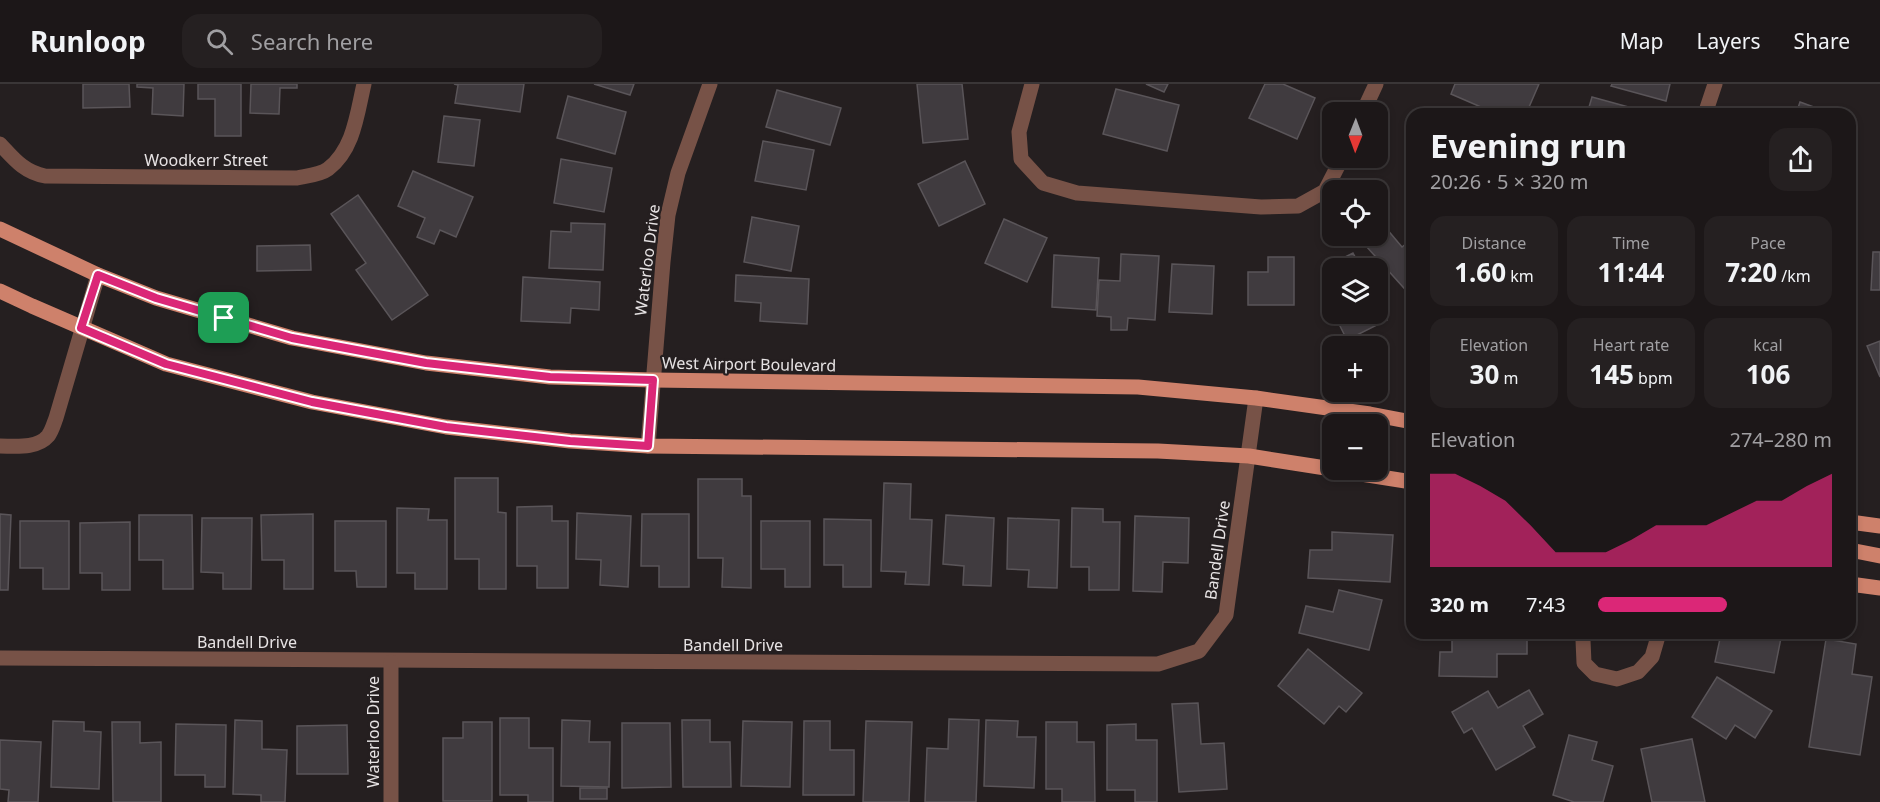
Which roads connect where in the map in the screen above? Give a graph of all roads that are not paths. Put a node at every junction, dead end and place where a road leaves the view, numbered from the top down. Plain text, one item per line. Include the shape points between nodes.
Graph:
1 (364, 84) edge
2 (710, 84) edge
3 (1032, 84) edge
4 (1376, 84) edge
5 (1715, 84) edge
6 (1368, 102) edge
7 (1708, 108) edge
8 (0, 144) edge
9 (1337, 168) edge
10 (0, 229) edge
11 (98, 275) junction
12 (0, 291) edge
13 (81, 328) junction
14 (653, 380) junction
15 (1256, 398) junction
16 (1406, 421) edge
17 (0, 446) edge
18 (648, 446) junction
19 (1249, 456) junction
20 (1322, 467) edge
21 (1388, 478) edge
22 (1406, 481) edge
23 (1856, 523) edge
24 (1880, 526) edge
25 (1856, 551) edge
26 (1880, 556) edge
27 (1856, 585) edge
28 (1880, 588) edge
29 (1583, 639) edge
30 (1657, 639) edge
31 (0, 658) edge
32 (391, 662) junction
33 (391, 802) edge

1 - 8 street, Woodkerr Street via 354,130 341,155 326,171 297,178 45,176 23,168
2 - 14 street, Waterloo Drive via 678,173 668,215
3 - 9 street via 1019,132 1021,159 1043,183 1077,193 1260,207 1298,206 1325,191
4 - 6 street
5 - 7 street
10 - 11 main road, West Airport Boulevard
11 - 13 street
11 - 14 main road, West Airport Boulevard via 156,298 292,338 437,364 550,377
12 - 13 main road
13 - 17 street via 49,435 39,444
13 - 18 main road via 166,364 312,402 446,427
14 - 15 main road, West Airport Boulevard via 1138,387
14 - 18 street, Waterloo Drive
15 - 16 main road, West Airport Boulevard
15 - 19 street, Bandell Drive
18 - 19 main road via 1158,451
19 - 20 main road
19 - 32 street, Bandell Drive via 1226,615 1199,651 1158,664
21 - 22 main road
23 - 24 main road
25 - 26 main road
27 - 28 main road
29 - 30 street via 1584,663 1595,674 1617,679 1638,672 1652,657
31 - 32 street, Bandell Drive
32 - 33 street, Waterloo Drive

